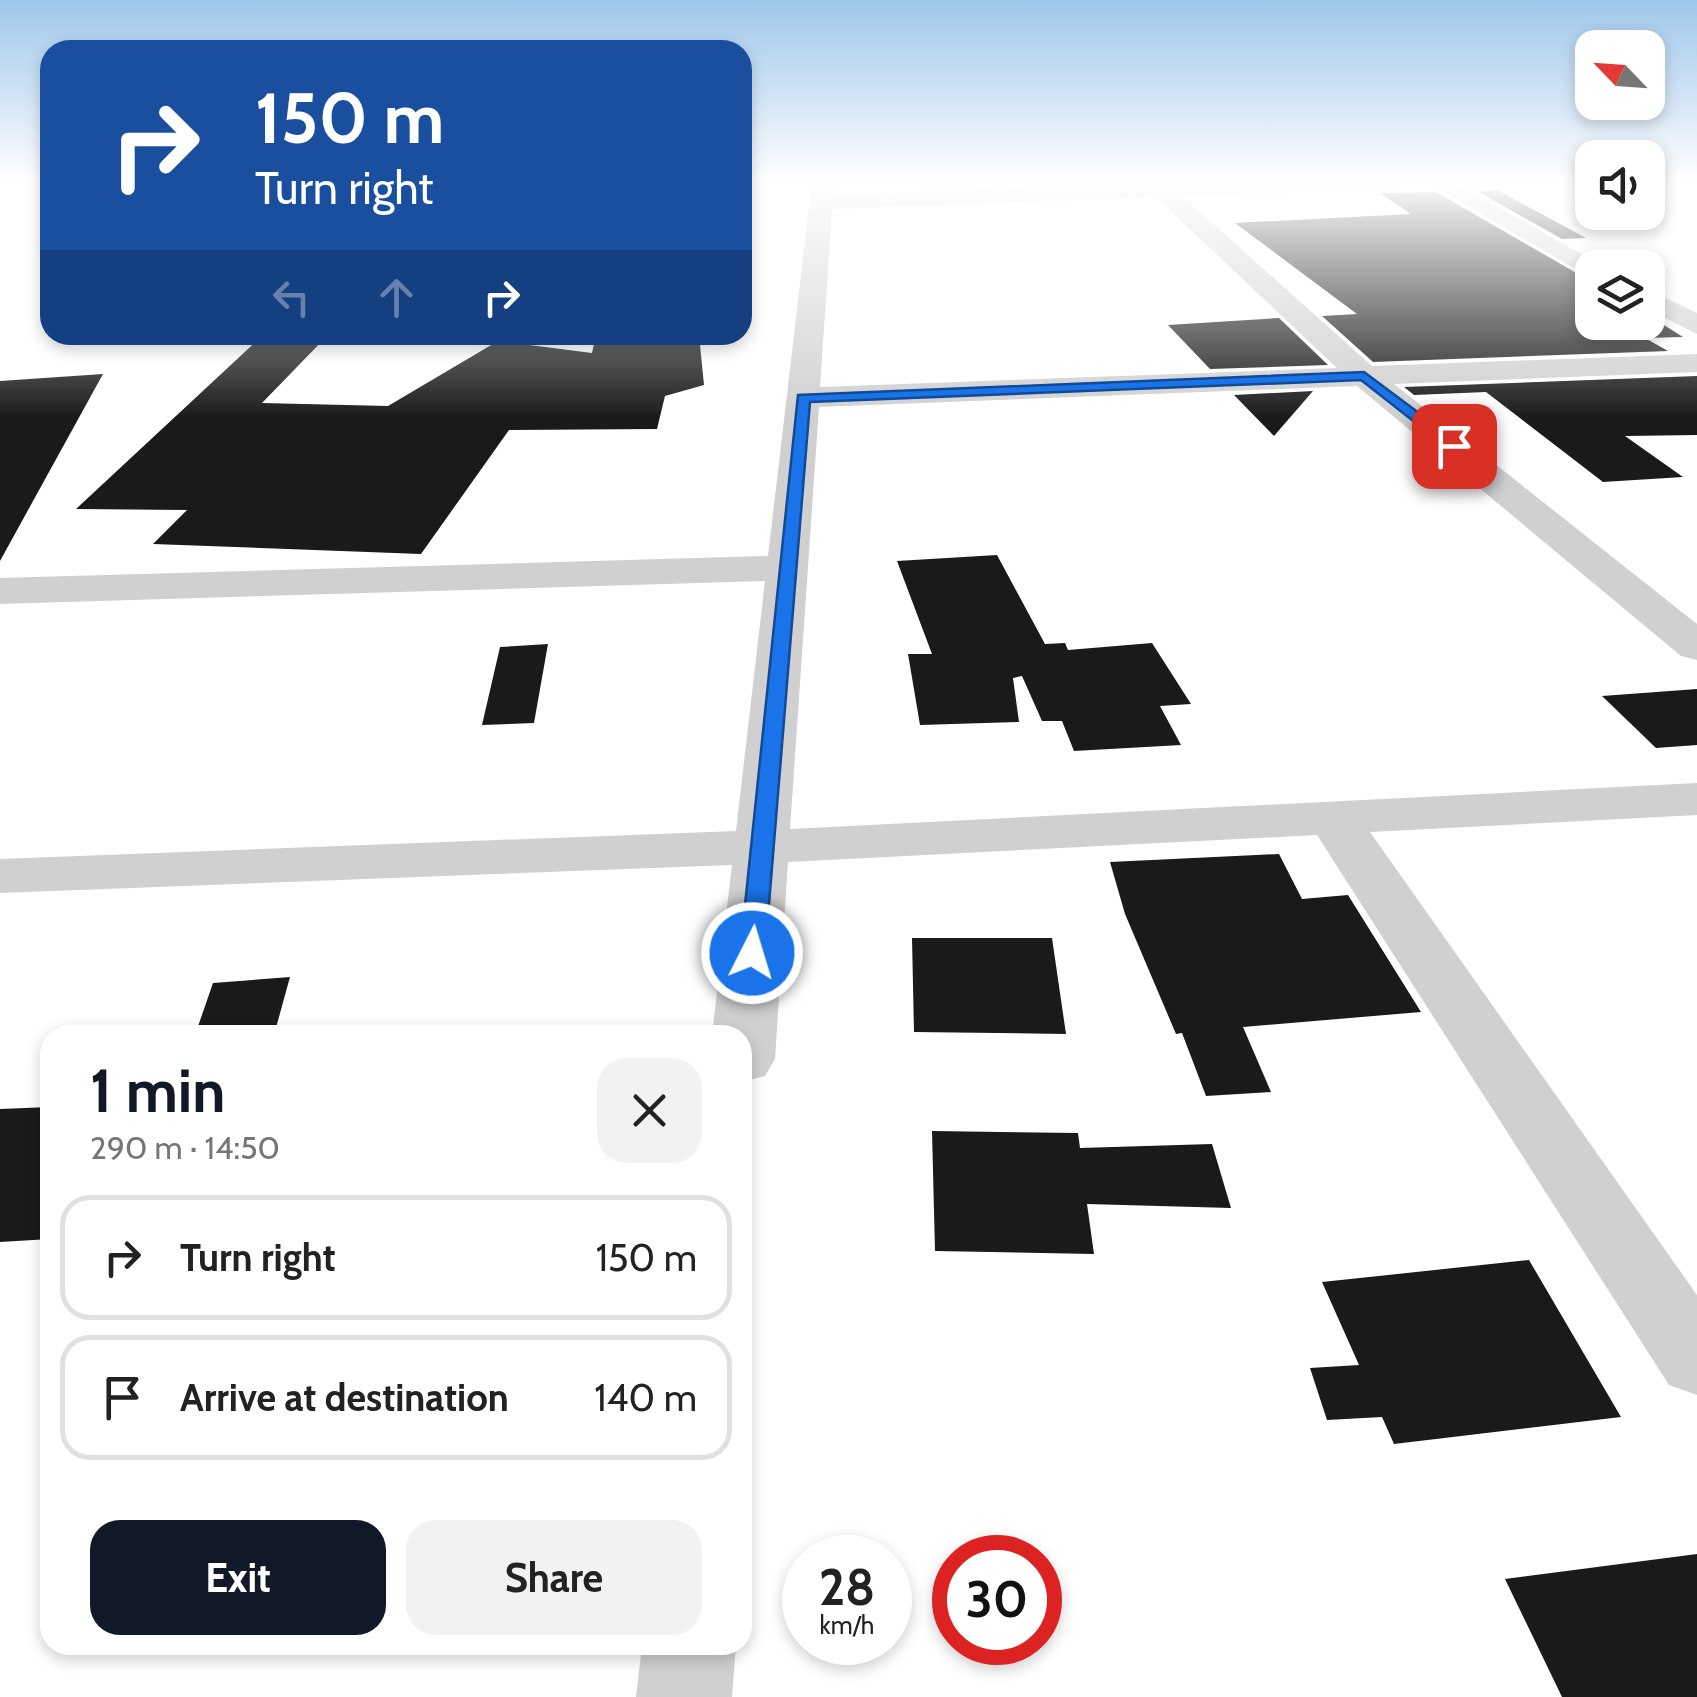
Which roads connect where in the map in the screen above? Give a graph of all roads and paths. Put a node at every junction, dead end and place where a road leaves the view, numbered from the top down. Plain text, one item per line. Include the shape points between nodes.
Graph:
1 (816, 261) edge
2 (1240, 261) edge
3 (1665, 307) edge
4 (1697, 325) edge
5 (1697, 363) edge
6 (1364, 376) junction
7 (803, 398) junction
8 (788, 568) junction
9 (0, 591) edge
10 (1697, 646) edge
11 (1697, 798) edge
12 (1334, 818) junction
13 (762, 848) junction
14 (0, 876) edge
15 (745, 1025) edge
16 (1697, 1360) edge
17 (687, 1655) edge
18 (684, 1697) edge

1 - 7 street
2 - 6 street
3 - 4 street
5 - 6 street
6 - 7 street
6 - 10 street
7 - 8 street
8 - 9 street
8 - 13 street
11 - 12 street
12 - 13 street
12 - 16 street
13 - 14 street
13 - 15 street
17 - 18 street

